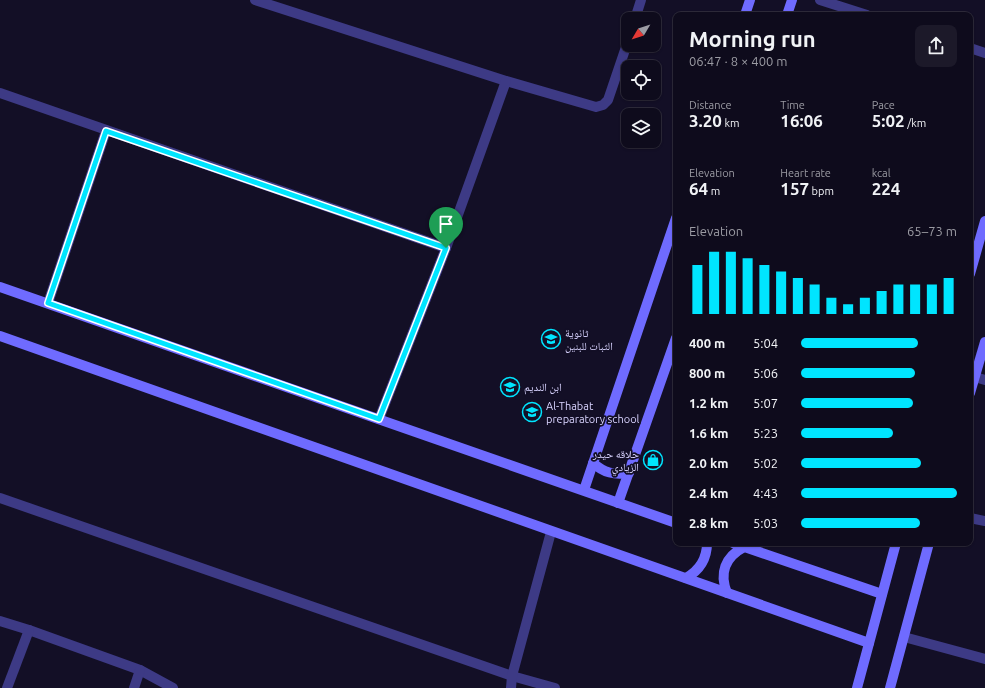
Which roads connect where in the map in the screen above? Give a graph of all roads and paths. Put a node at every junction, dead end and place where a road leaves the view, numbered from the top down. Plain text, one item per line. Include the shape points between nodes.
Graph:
1 (255, 0) edge
2 (641, 0) edge
3 (750, 0) edge
4 (792, 0) edge
5 (820, 0) edge
6 (637, 12) edge
7 (746, 12) edge
8 (788, 12) edge
9 (858, 12) edge
10 (973, 49) edge
11 (625, 52) edge
12 (985, 53) edge
13 (506, 81) junction
14 (0, 93) edge
15 (106, 131) junction
16 (985, 221) edge
17 (673, 227) edge
18 (446, 248) junction
19 (973, 257) edge
20 (0, 287) edge
21 (48, 303) junction
22 (0, 336) edge
23 (985, 342) edge
24 (673, 347) edge
25 (974, 377) junction
26 (985, 380) edge
27 (973, 381) edge
28 (379, 419) junction
29 (593, 462) junction
30 (629, 473) junction
31 (584, 490) junction
32 (0, 498) edge
33 (618, 502) junction
34 (973, 519) edge
35 (673, 522) edge
36 (985, 522) edge
37 (551, 532) junction
38 (707, 546) edge
39 (895, 546) edge
40 (928, 546) edge
41 (744, 547) joint
42 (686, 578) junction
43 (727, 593) junction
44 (882, 594) junction
45 (0, 621) edge
46 (29, 630) junction
47 (904, 637) junction
48 (869, 643) junction
49 (985, 659) edge
50 (140, 670) junction
51 (512, 676) junction
52 (7, 688) edge
53 (134, 688) edge
54 (173, 688) edge
55 (510, 688) edge
56 (555, 688) edge
57 (857, 688) edge
58 (890, 688) edge

1 - 13 street
2 - 6 street
3 - 7 main road
4 - 8 main road
5 - 9 street
10 - 12 street
11 - 13 street via 612,94 603,105 596,107
13 - 18 street
14 - 15 street
15 - 18 street
15 - 21 street
16 - 19 main road
17 - 29 main road
18 - 28 street
20 - 21 main road
21 - 28 main road
22 - 37 main road
23 - 25 main road
24 - 30 main road
25 - 26 street
25 - 27 main road
28 - 31 main road
29 - 30 main road via 606,472
29 - 31 main road
30 - 33 main road
31 - 33 main road
32 - 51 street
33 - 35 main road
34 - 36 street
37 - 42 main road
37 - 51 street
38 - 42 main road via 705,559 700,567
39 - 44 main road
40 - 47 main road
41 - 43 main road via 727,562 723,578
41 - 44 main road
42 - 43 main road
43 - 48 main road
44 - 48 main road
45 - 46 street
46 - 50 street
46 - 52 street
47 - 49 street
47 - 58 main road
48 - 57 main road
50 - 53 street
50 - 54 street
51 - 55 street
51 - 56 street

